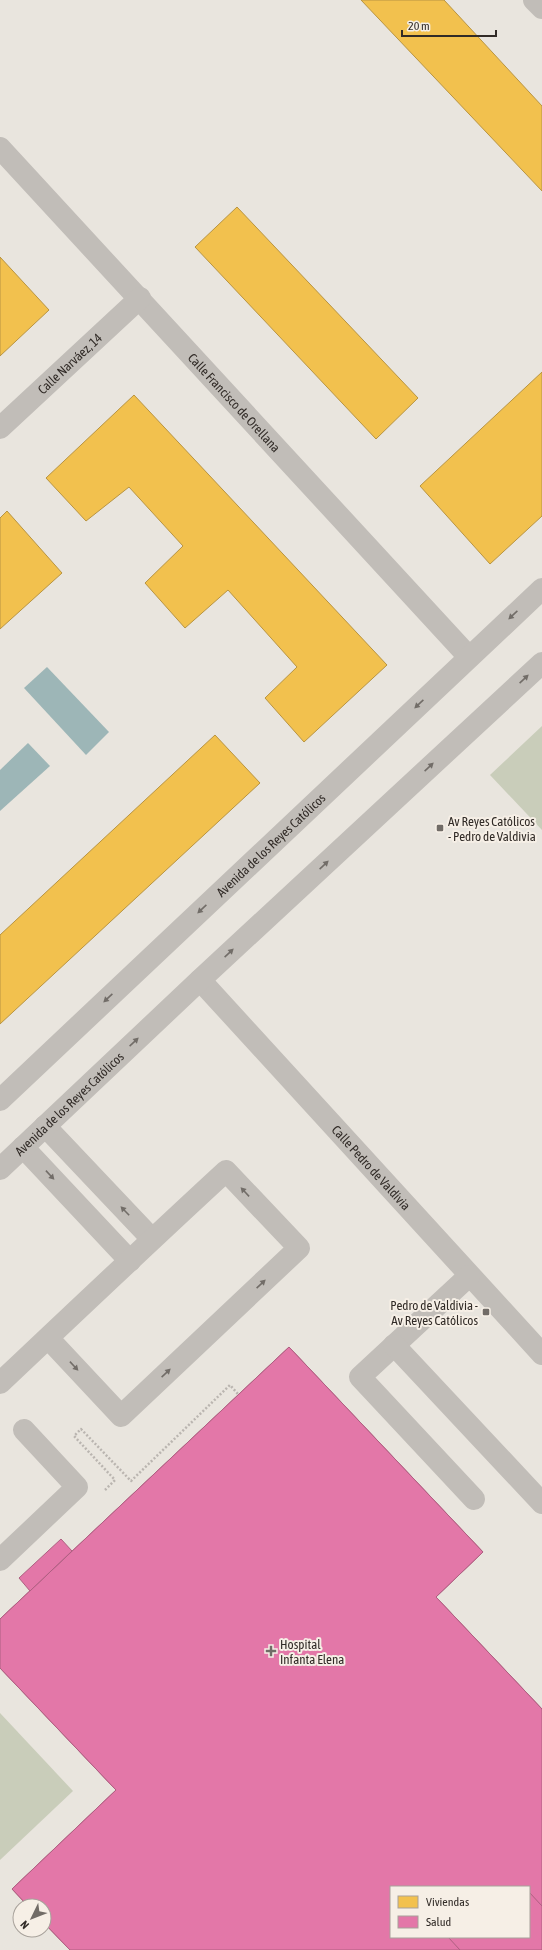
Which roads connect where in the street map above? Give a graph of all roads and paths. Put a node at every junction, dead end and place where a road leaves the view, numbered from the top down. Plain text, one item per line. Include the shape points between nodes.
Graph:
1 (534, 0) edge
2 (542, 8) edge
3 (0, 148) edge
4 (140, 298) junction
5 (0, 428) edge
6 (542, 589) edge
7 (469, 657) junction
8 (542, 663) edge
9 (200, 980) junction
10 (0, 1100) edge
11 (45, 1126) junction
12 (24, 1147) junction
13 (0, 1169) edge
14 (152, 1240) junction
15 (130, 1260) junction
16 (469, 1276) junction
17 (48, 1338) junction
18 (394, 1345) junction
19 (542, 1354) edge
20 (0, 1383) edge
21 (238, 1394) dead end
22 (24, 1430) dead end
23 (87, 1436) dead end
24 (474, 1499) dead end
25 (542, 1503) edge
26 (0, 1560) edge

1 - 2 street
3 - 4 street, Calle Francisco de Orellana
4 - 5 street, Calle Narváez, 14
4 - 7 street, Calle Francisco de Orellana
6 -> 7 street, Avenida de los Reyes Católicos
7 -> 10 street, Avenida de los Reyes Católicos
9 -> 8 street, Avenida de los Reyes Católicos
11 -> 9 street, Avenida de los Reyes Católicos
9 - 16 street, Calle Pedro de Valdivia
11 - 12 street, Avenida de los Reyes Católicos
14 -> 11 street
12 - 13 street, Avenida de los Reyes Católicos
12 -> 15 street
14 - 15 street
17 -> 14 street via 121,1416 299,1248 226,1170
15 - 17 street
16 - 18 street
16 - 19 street, Calle Pedro de Valdivia
17 - 20 street
18 - 24 street via 360,1377
18 - 25 street
21 - 23 path via 230,1385 131,1481
22 - 26 street via 77,1487

